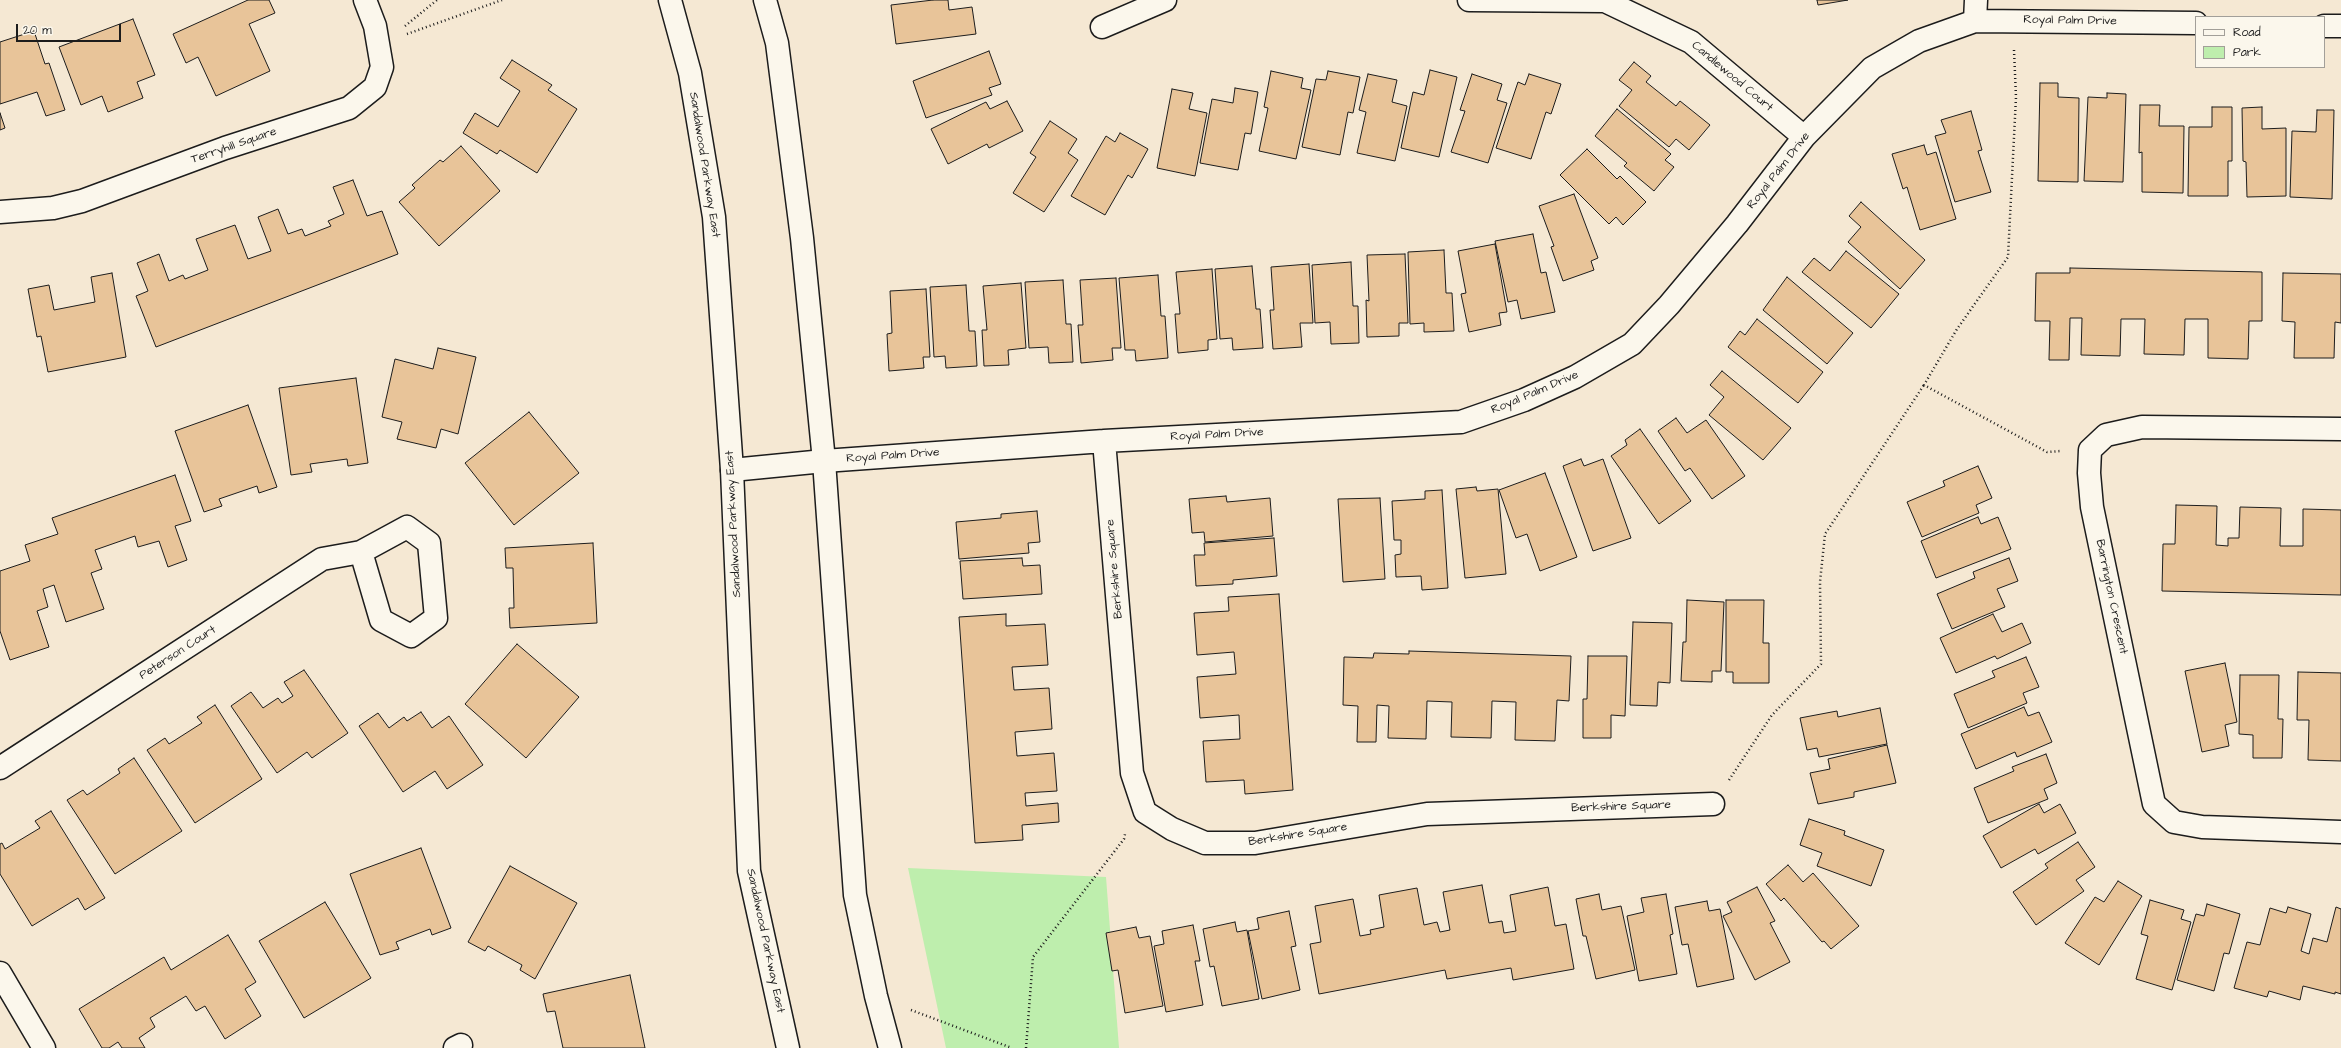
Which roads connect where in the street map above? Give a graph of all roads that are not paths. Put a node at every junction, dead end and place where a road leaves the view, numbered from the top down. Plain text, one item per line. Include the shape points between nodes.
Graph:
1 (365, 0) edge
2 (670, 0) edge
3 (764, 0) edge
4 (1165, 0) edge
5 (1469, 0) edge
6 (1975, 10) edge
7 (2195, 23) edge
8 (2325, 26) edge
9 (2341, 26) edge
10 (1102, 27) dead end
11 (1804, 137) junction
12 (0, 212) edge
13 (2341, 429) edge
14 (1104, 441) junction
15 (824, 461) junction
16 (732, 470) junction
17 (361, 552) junction
18 (0, 768) edge
19 (1713, 804) road end
20 (2341, 832) edge
21 (0, 973) edge
22 (44, 1048) edge
23 (788, 1048) edge
24 (890, 1048) edge

1 - 12 street, Terryhill Square via 376,26 382,67 375,87 349,108 225,148 82,201 53,208
2 - 16 street, Sandalwood Parkway East via 690,74 714,217
3 - 15 street via 777,43 802,238
4 - 10 street
5 - 11 street, Candlewood Court via 1605,1 1691,42
6 - 7 street, Royal Palm Drive
6 - 11 street, Royal Palm Drive via 1872,68
8 - 9 street
11 - 14 street, Royal Palm Drive via 1737,224 1669,305 1632,344 1575,376 1524,400 1461,422
13 - 20 street, Barrington Crescent via 2142,426 2106,435 2090,450 2089,473 2092,507 2154,804 2174,822 2202,827
14 - 15 street, Royal Palm Drive
14 - 19 street, Berkshire Square via 1132,773 1145,812 1172,829 1205,843 1255,843 1427,814
15 - 16 street, Royal Palm Drive
15 - 24 street via 855,895 876,996
16 - 23 street, Sandalwood Parkway East via 749,871
17 - 17 street, Peterson Court via 381,620 411,636 436,618 429,543 407,527
17 - 18 street, Peterson Court via 322,559
21 - 22 street

